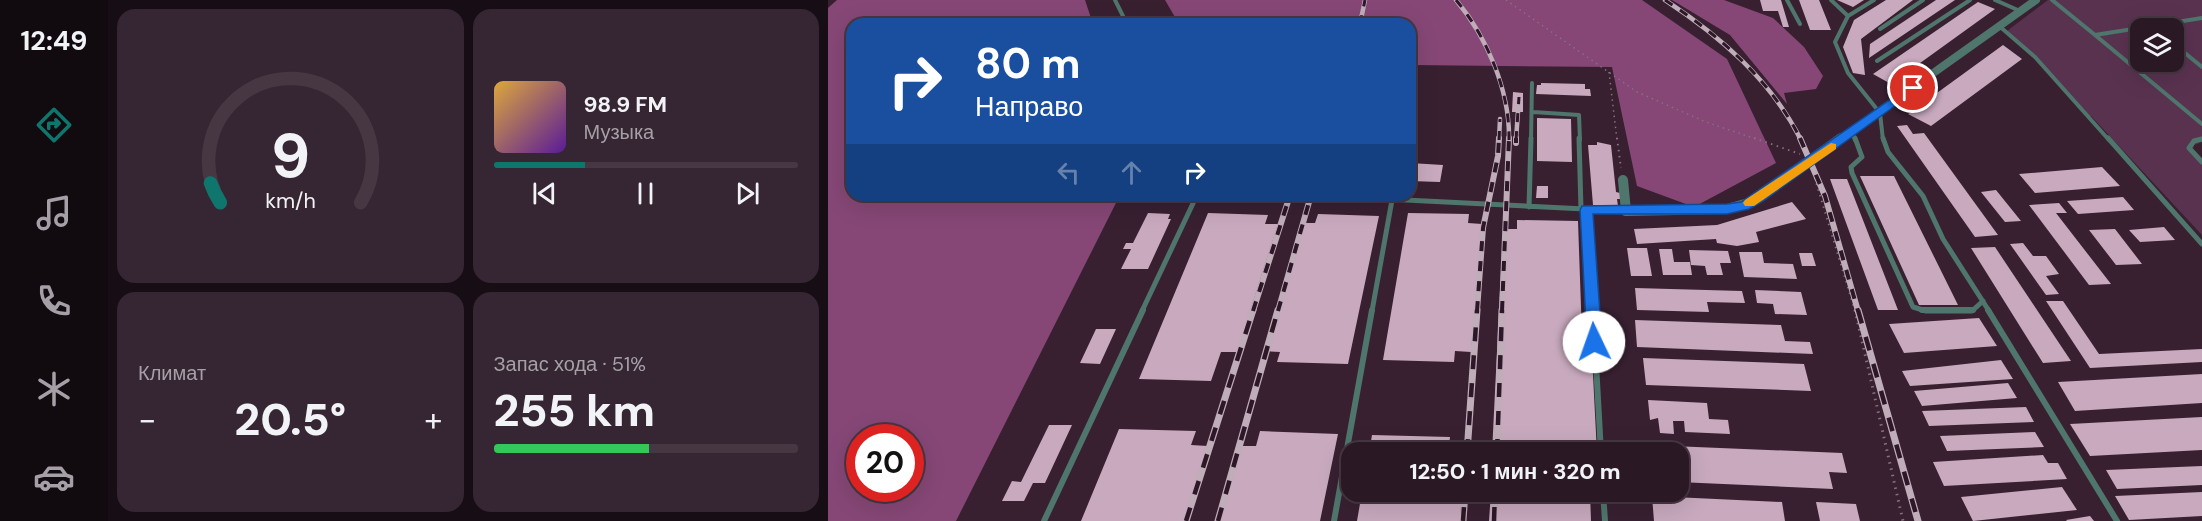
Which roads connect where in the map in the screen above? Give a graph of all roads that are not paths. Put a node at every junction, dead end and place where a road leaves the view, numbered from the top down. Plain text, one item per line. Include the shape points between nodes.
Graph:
1 (1115, 0) edge
2 (1787, 0) edge
3 (1831, 0) edge
4 (1874, 0) edge
5 (1923, 0) edge
6 (1970, 0) edge
7 (1995, 0) edge
8 (2036, 0) edge
9 (2052, 0) edge
10 (2020, 11) junction
11 (1848, 16) junction
12 (1124, 18) edge
13 (2202, 19) edge
14 (2184, 22) edge
15 (1800, 24) dead end
16 (1998, 25) junction
17 (1880, 29) dead end
18 (2130, 30) edge
19 (2095, 35) junction
20 (2184, 52) edge
21 (1877, 61) dead end
22 (2202, 67) edge
23 (1532, 83) dead end
24 (1533, 112) junction
25 (1880, 113) junction
26 (2202, 124) edge
27 (1852, 132) junction
28 (2202, 140) edge
29 (2202, 162) edge
30 (1623, 180) road end
31 (1194, 201) edge
32 (1392, 201) edge
33 (1412, 201) edge
34 (1529, 207) junction
35 (1584, 209) junction
36 (1626, 211) junction
37 (2202, 244) edge
38 (1983, 301) junction
39 (1600, 442) edge
40 (1604, 502) edge
41 (1044, 521) edge
42 (1334, 521) edge
43 (1605, 521) edge
44 (2117, 521) edge

1 - 12 lane
2 - 15 lane
3 - 11 lane
4 - 11 lane
5 - 17 lane
6 - 21 lane
7 - 10 lane
8 - 10 street
9 - 19 lane
10 - 16 street
11 - 25 lane via 1835,42 1848,74
13 - 14 lane
16 - 25 street
16 - 37 lane via 2034,57
18 - 19 lane
19 - 26 lane
20 - 22 lane
23 - 24 lane
24 - 34 lane
24 - 35 lane via 1579,115
25 - 27 street
25 - 38 lane via 1888,152 1923,196 1942,239
27 - 36 street via 1752,202 1737,208
27 - 38 lane via 1862,158 1851,167 1852,173 1913,307 1926,311 1972,310
28 - 29 lane via 2194,141 2189,148
30 - 36 street
31 - 41 lane
32 - 42 lane
33 - 34 lane
34 - 35 lane
35 - 36 lane
35 - 39 lane
38 - 44 lane
40 - 43 lane

